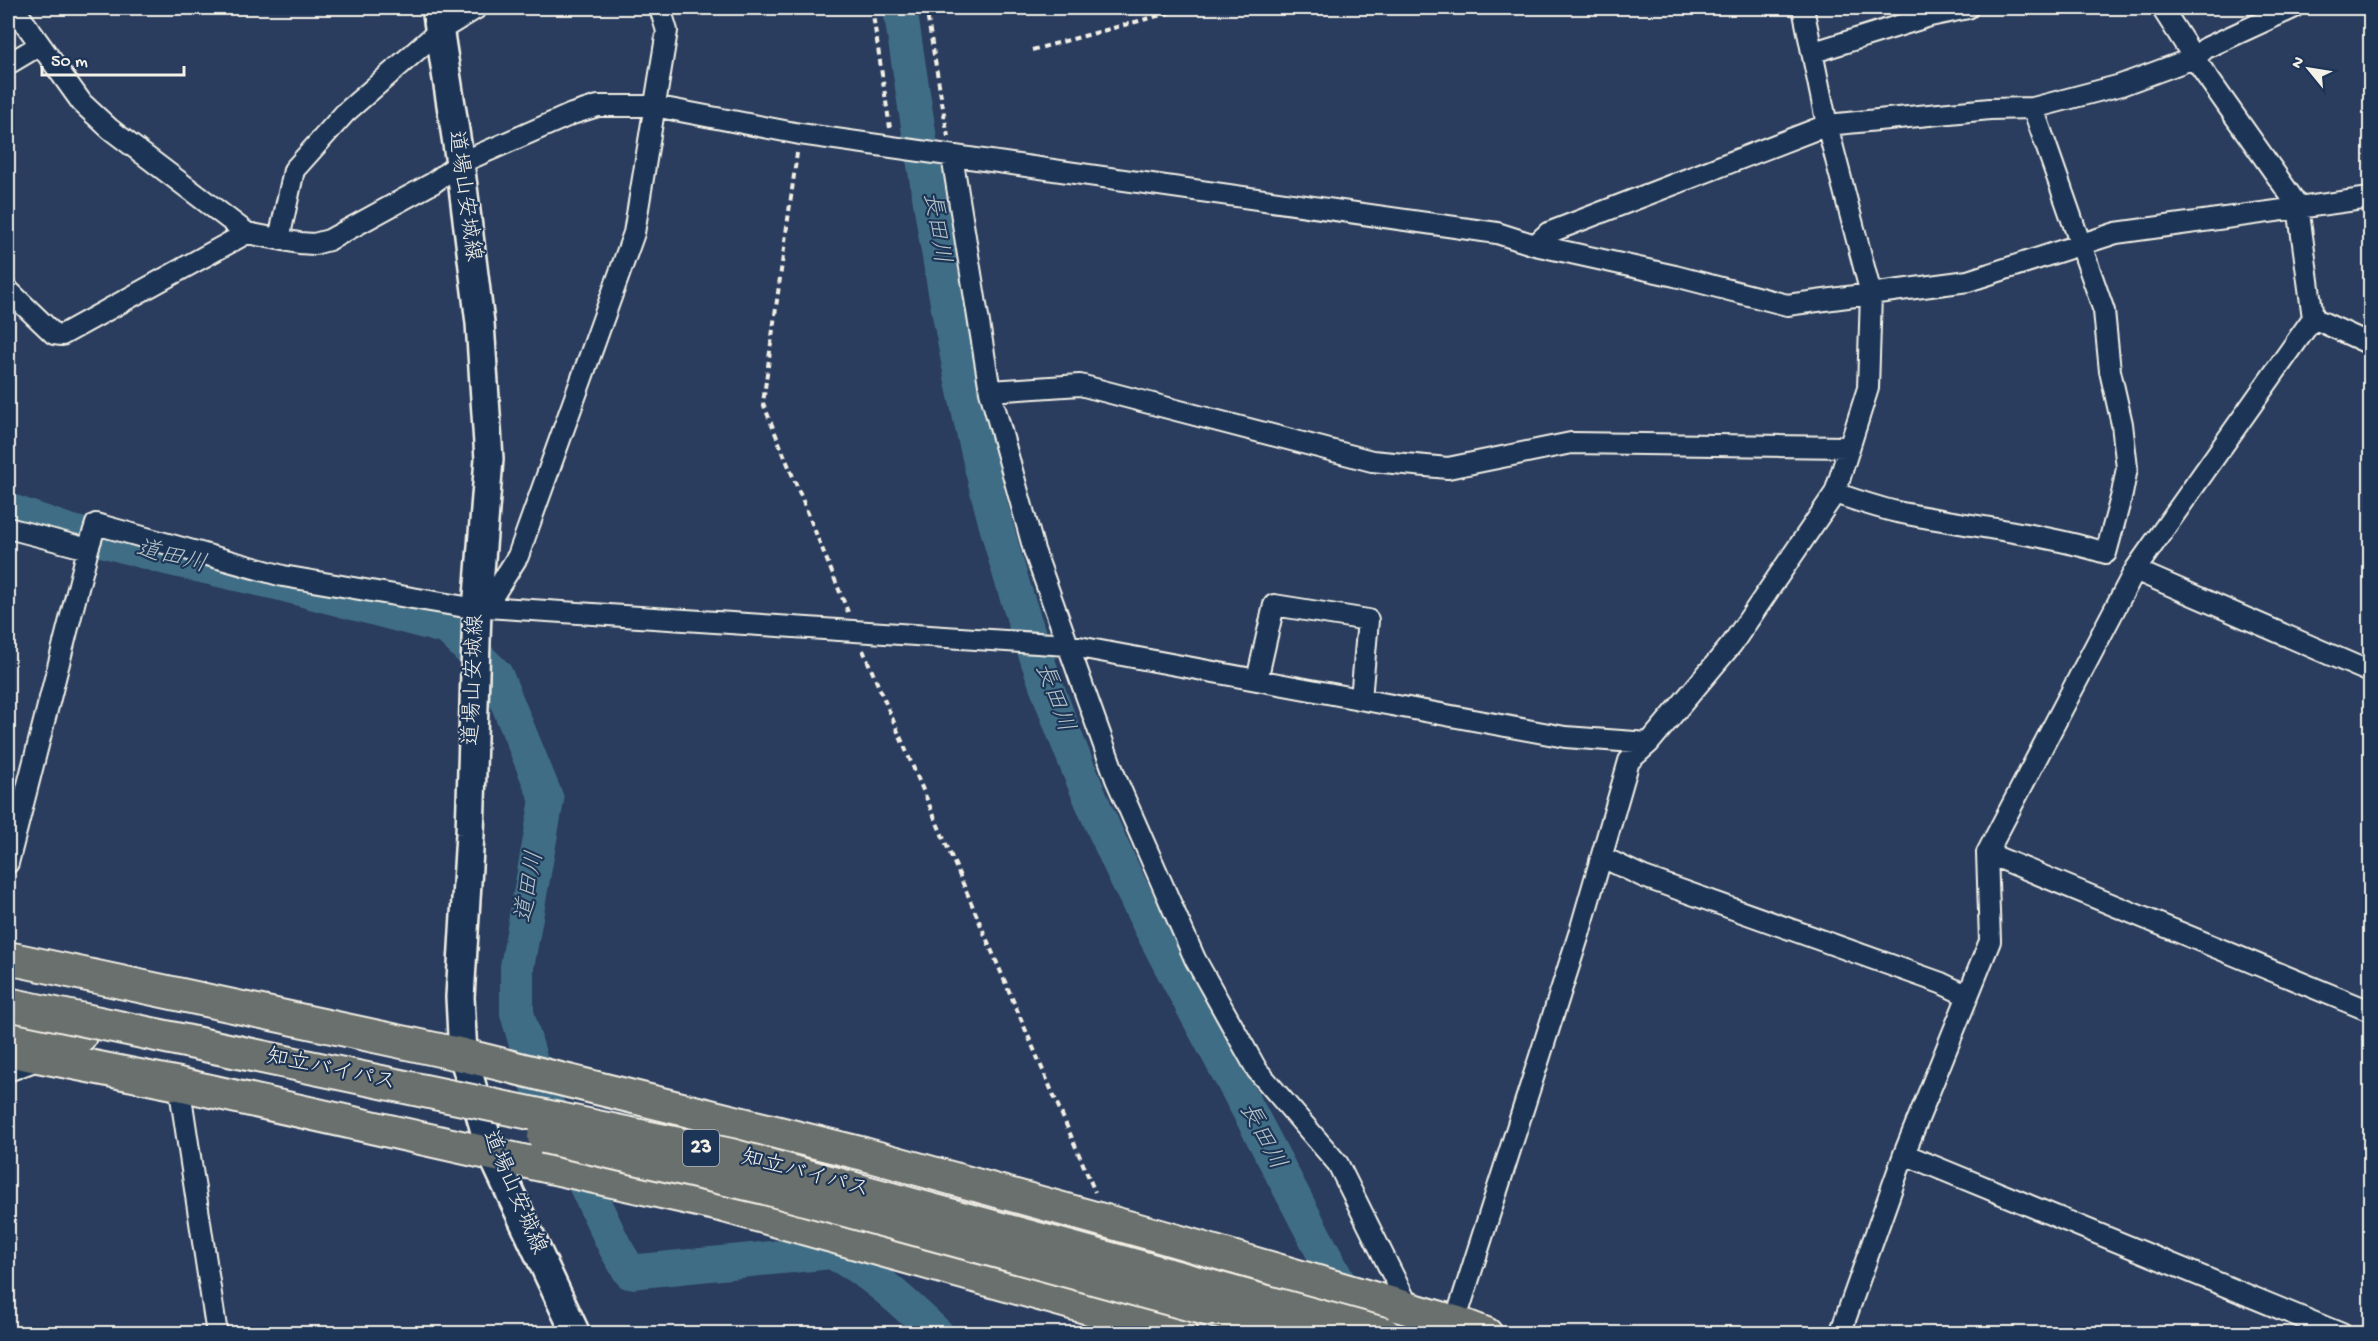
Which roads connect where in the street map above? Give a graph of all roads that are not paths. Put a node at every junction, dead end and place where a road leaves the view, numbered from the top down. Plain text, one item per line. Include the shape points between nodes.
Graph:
1 (14, 8) edge
2 (477, 8) edge
3 (660, 8) edge
4 (1803, 8) edge
5 (1968, 8) edge
6 (2162, 8) edge
7 (2294, 8) edge
8 (437, 19) edge
9 (40, 45) junction
10 (1814, 52) junction
11 (2194, 58) junction
12 (8, 64) edge
13 (654, 106) junction
14 (2033, 108) junction
15 (1827, 125) junction
16 (952, 156) junction
17 (460, 163) junction
18 (2370, 198) edge
19 (2298, 206) junction
20 (247, 233) junction
21 (279, 239) junction
22 (2080, 244) junction
23 (1535, 245) junction
24 (8, 290) edge
25 (1871, 294) junction
26 (2313, 318) junction
27 (2370, 344) edge
28 (990, 391) junction
29 (1848, 447) junction
30 (1834, 494) junction
31 (8, 528) edge
32 (88, 549) junction
33 (2135, 570) junction
34 (482, 608) junction
35 (1068, 645) junction
36 (2370, 672) edge
37 (1257, 680) junction
38 (1361, 699) junction
39 (1649, 743) junction
40 (1988, 853) junction
41 (1602, 857) junction
42 (8, 863) edge
43 (8, 958) edge
44 (1966, 995) junction
45 (8, 1004) edge
46 (2370, 1011) edge
47 (8, 1020) edge
48 (8, 1026) edge
49 (80, 1036) junction
50 (8, 1050) edge
51 (463, 1055) junction
52 (46, 1057) junction
53 (8, 1071) edge
54 (179, 1084) junction
55 (491, 1152) junction
56 (1904, 1154) junction
57 (1416, 1321) edge
58 (1455, 1322) junction
59 (217, 1334) edge
60 (576, 1334) edge
61 (1182, 1334) edge
62 (1298, 1334) edge
63 (1384, 1334) edge
64 (1486, 1334) edge
65 (1840, 1334) edge
66 (2342, 1334) edge

1 - 9 street
2 - 8 street
3 - 13 street via 667,31
4 - 10 street
5 - 10 street
6 - 11 street
7 - 11 street via 2206,48
8 - 17 main road, 道場山安城線
8 - 21 street via 294,170
9 - 12 street
9 - 20 street via 81,103
10 - 15 street
11 - 14 street via 2121,85
11 - 19 street
13 - 16 street via 800,134
13 - 17 street via 598,106
13 - 34 street via 634,233 518,556
14 - 15 street
14 - 22 street
15 - 23 street via 1548,233
15 - 25 street
16 - 23 street via 1497,234
16 - 28 street
17 - 21 street via 433,183 329,240 314,244
17 - 34 main road, 道場山安城線 via 480,323 489,459
18 - 19 street
19 - 22 street via 2116,233
19 - 26 street
20 - 21 street
20 - 24 street via 62,335 54,334
22 - 25 street via 1968,281
22 - 30 street via 2104,311 2127,468 2106,553 2010,531 1895,512
23 - 25 street via 1787,305
25 - 29 street via 1868,387
26 - 27 street
26 - 33 street
28 - 29 street via 1080,385 1372,461 1448,468 1571,443
28 - 35 street via 1034,550
29 - 30 street
30 - 39 street via 1732,644
31 - 32 street
32 - 34 street via 96,524 283,576
32 - 42 street
33 - 36 street
33 - 40 street
34 - 35 street
34 - 51 main road, 道場山安城線 via 460,997
35 - 37 street
35 - 57 street via 1116,779 1195,959 1257,1070 1338,1164
37 - 38 street
37 - 38 street via 1274,605 1368,620
38 - 39 street via 1565,737
39 - 41 street via 1629,761
40 - 44 street via 1990,941
40 - 46 street
41 - 44 street via 1644,877
41 - 58 street
43 - 51 highway, 23
44 - 56 street
45 - 63 highway, 知立バイパス / 23, bridge via 731,1155
47 - 49 highway, 知立バイパス / 23
48 - 49 highway, 23
49 - 62 highway, 知立バイパス / 23, bridge via 765,1188
50 - 52 highway, 23
51 - 55 main road, 道場山安城線
51 - 57 highway, 23 via 864,1154 1160,1236 1368,1296
52 - 53 street
52 - 54 highway, 23
54 - 55 highway, 23
54 - 59 street
55 - 60 main road, 道場山安城線
55 - 61 highway, 23 via 723,1206
56 - 65 street
56 - 66 street
57 - 58 highway, 23
58 - 64 highway, 23

